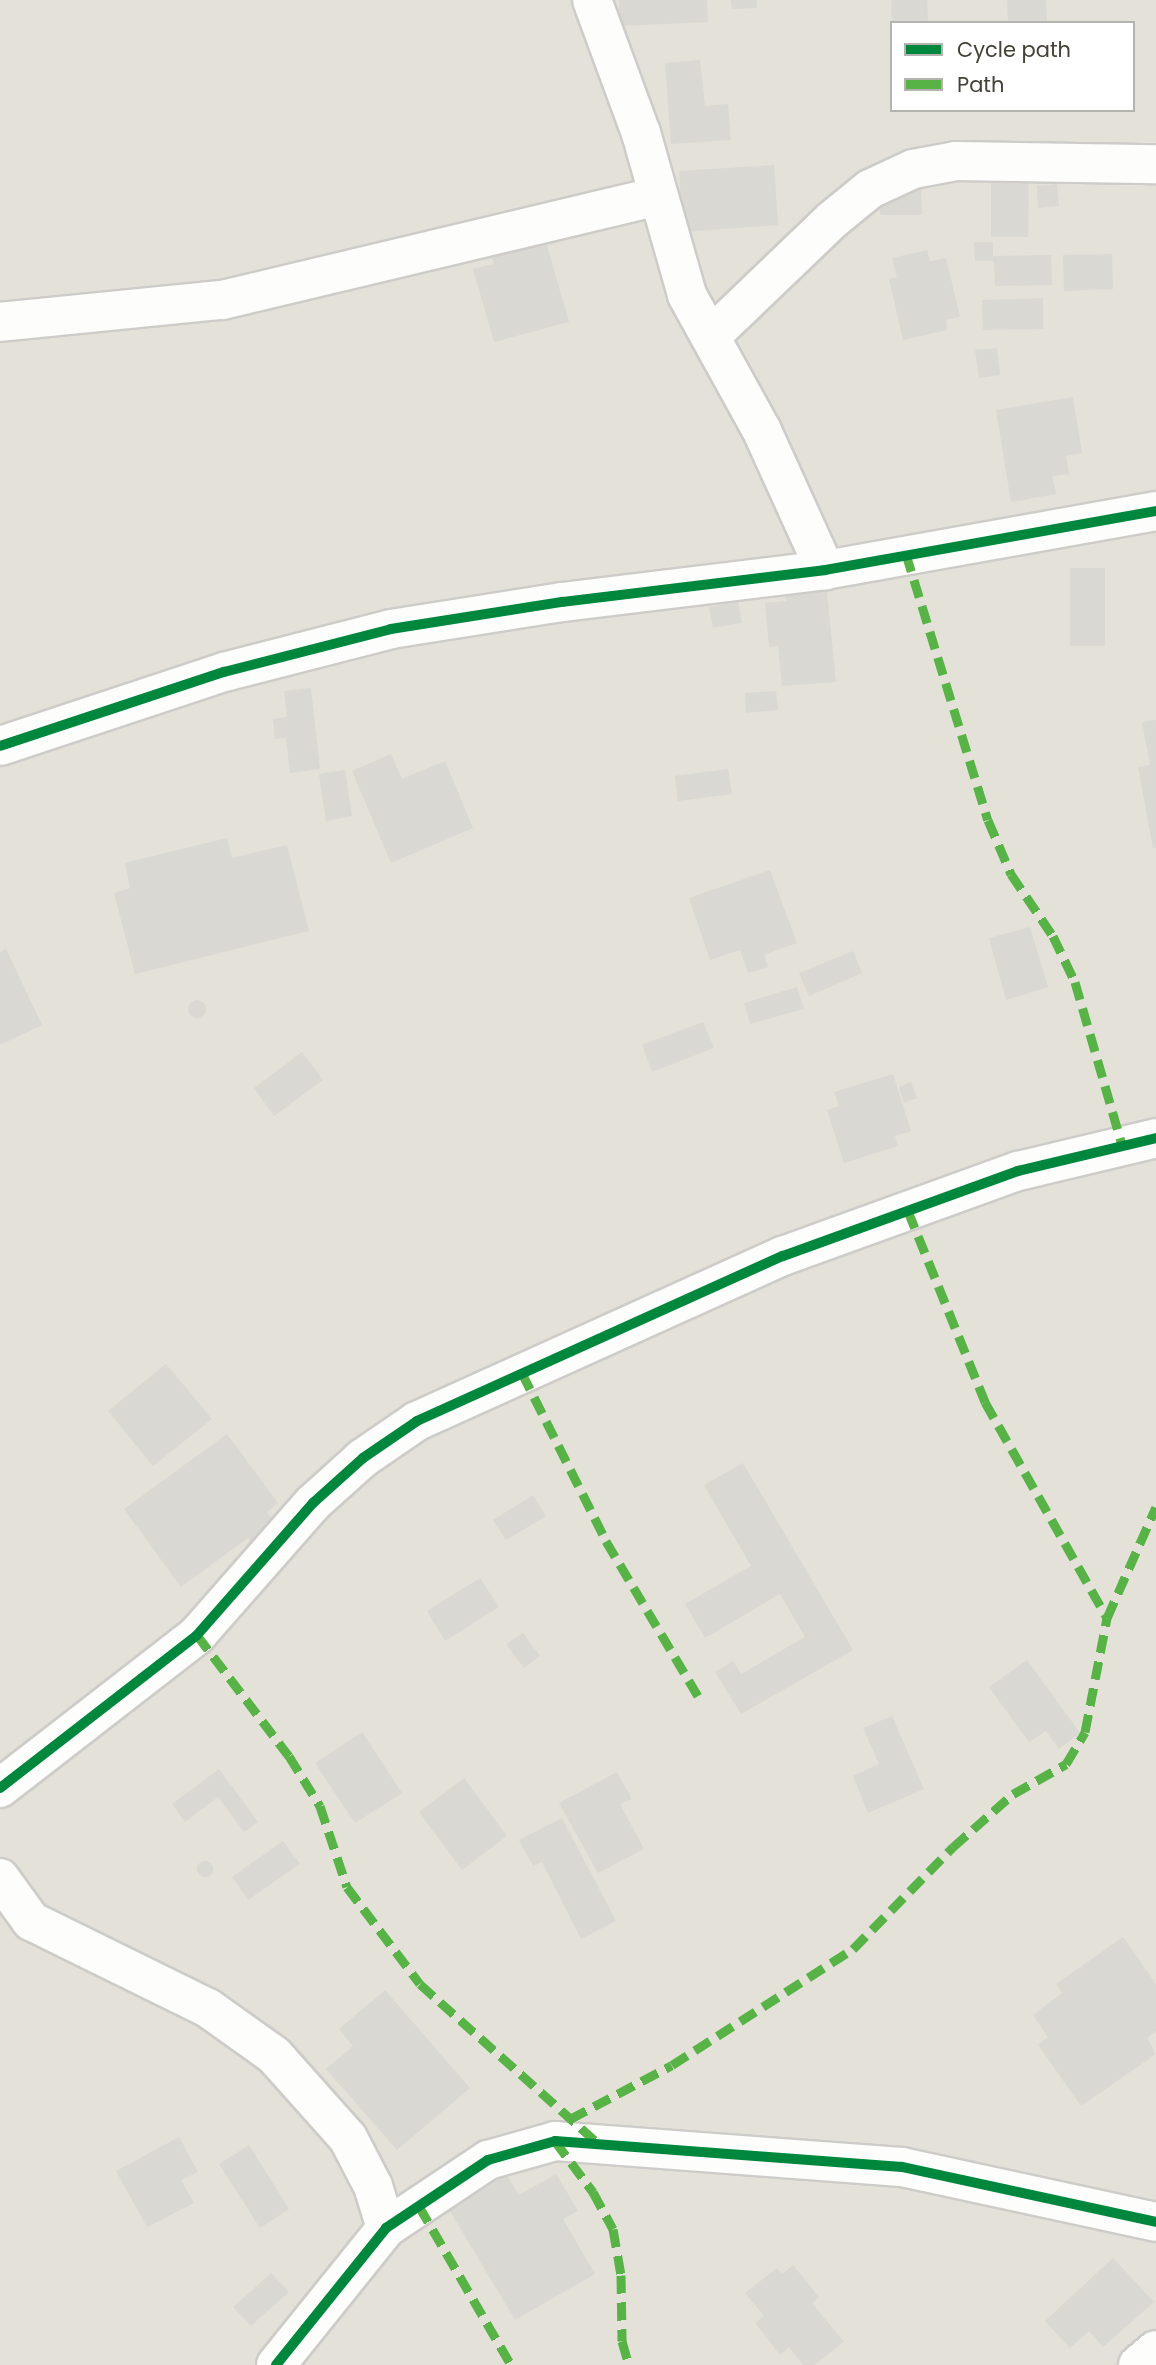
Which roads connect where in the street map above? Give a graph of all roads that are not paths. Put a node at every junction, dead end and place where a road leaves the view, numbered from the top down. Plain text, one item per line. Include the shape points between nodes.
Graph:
1 (592, 0) edge
2 (1156, 164) edge
3 (659, 196) junction
4 (0, 322) edge
5 (711, 336) junction
6 (1156, 510) edge
7 (825, 570) junction
8 (0, 746) edge
9 (1156, 1138) edge
10 (0, 1788) edge
11 (0, 1878) edge
12 (1156, 2222) edge
13 (386, 2228) junction
14 (1156, 2350) edge
15 (276, 2365) edge
16 (1138, 2365) edge

1 - 3 street
2 - 5 street via 956,161 914,169 870,189 841,212
3 - 4 street via 222,300
3 - 5 street via 687,295
5 - 7 street via 762,431
6 - 7 street
7 - 8 street via 562,602 391,629 224,672
9 - 10 street via 1018,1171 783,1256 417,1421 363,1458 313,1503 197,1635
11 - 13 street via 31,1921 208,2008 274,2055 348,2138 373,2186
12 - 13 street via 902,2167 555,2141 488,2160
13 - 15 street
14 - 16 street

